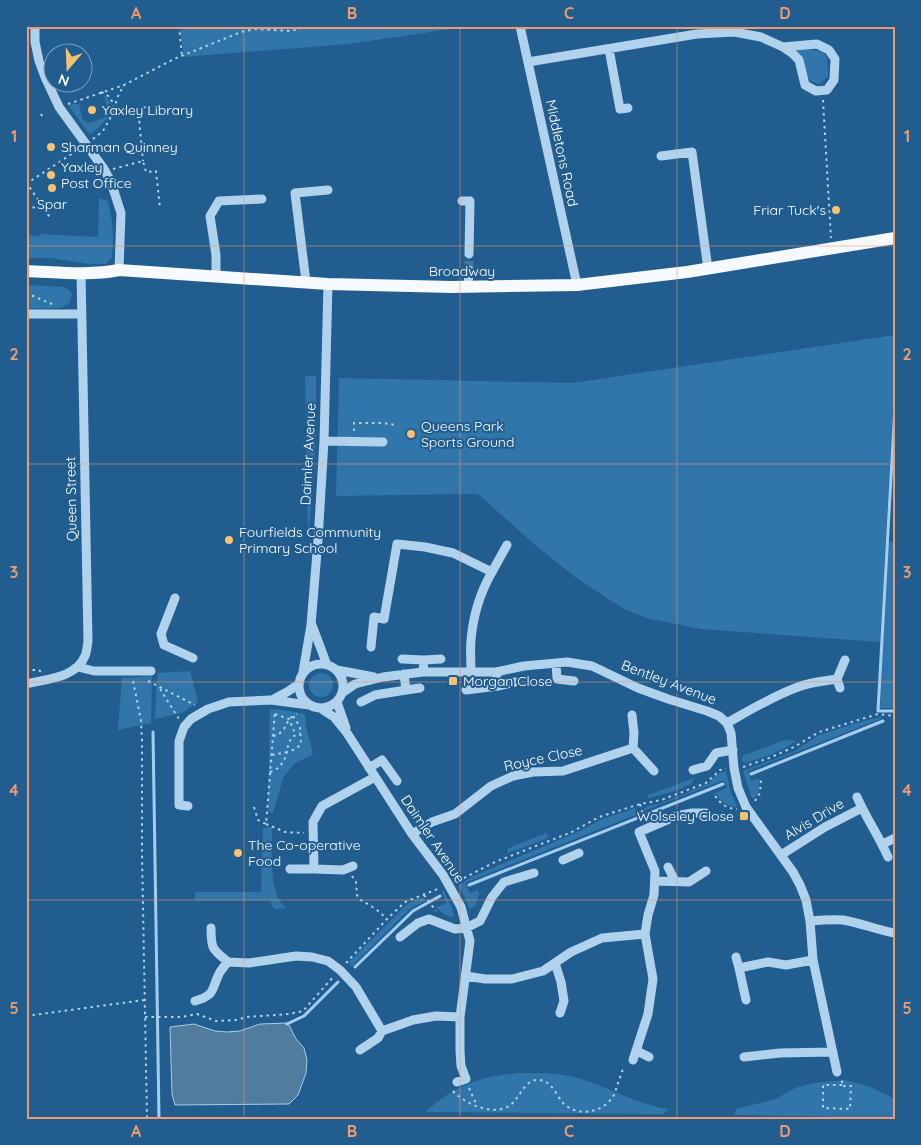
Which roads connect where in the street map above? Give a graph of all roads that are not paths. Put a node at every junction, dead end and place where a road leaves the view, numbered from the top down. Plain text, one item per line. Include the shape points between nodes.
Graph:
1 (35, 26) edge
2 (520, 26) edge
3 (783, 47) junction
4 (609, 48) junction
5 (528, 62) junction
6 (628, 108) dead end
7 (661, 156) dead end
8 (328, 190) dead end
9 (262, 199) dead end
10 (462, 201) dead end
11 (895, 238) edge
12 (469, 254) tunnel mouth
13 (708, 269) junction
14 (119, 270) junction
15 (469, 270) tunnel mouth
16 (26, 271) edge
17 (81, 273) junction
18 (216, 276) junction
19 (306, 282) junction
20 (328, 284) junction
21 (576, 285) junction
22 (468, 286) junction
23 (26, 314) edge
24 (82, 314) junction
25 (324, 441) junction
26 (383, 442) dead end
27 (507, 545) dead end
28 (492, 572) junction
29 (175, 598) dead end
30 (311, 625) junction
31 (371, 647) dead end
32 (192, 658) dead end
33 (402, 659) dead end
34 (441, 659) dead end
35 (424, 660) junction
36 (845, 660) dead end
37 (556, 663) junction
38 (327, 665) junction
39 (78, 666) junction
40 (337, 670) junction
41 (151, 671) dead end
42 (303, 672) junction
43 (423, 672) junction
44 (471, 672) junction
45 (496, 672) junction
46 (404, 674) junction
47 (380, 678) junction
48 (837, 679) junction
49 (574, 681) dead end
50 (515, 682) dead end
51 (26, 684) edge
52 (299, 684) junction
53 (498, 686) junction
54 (420, 688) dead end
55 (840, 688) dead end
56 (406, 690) junction
57 (466, 690) dead end
58 (342, 693) junction
59 (273, 700) junction
60 (337, 702) junction
61 (361, 702) dead end
62 (309, 705) junction
63 (320, 708) junction
64 (632, 715) dead end
65 (727, 723) junction
66 (347, 733) junction
67 (633, 748) junction
68 (732, 750) junction
69 (369, 768) junction
70 (693, 770) dead end
71 (654, 771) dead end
72 (375, 778) junction
73 (397, 781) dead end
74 (857, 797) dead end
75 (188, 806) dead end
76 (862, 808) junction
77 (706, 813) dead end
78 (412, 834) junction
79 (895, 838) edge
80 (883, 844) junction
81 (579, 852) dead end
82 (781, 855) junction
83 (888, 856) dead end
84 (563, 860) dead end
85 (353, 866) dead end
86 (668, 867) dead end
87 (290, 869) dead end
88 (314, 869) junction
89 (706, 871) dead end
90 (534, 872) dead end
91 (655, 881) junction
92 (675, 881) junction
93 (810, 921) junction
94 (211, 928) dead end
95 (466, 928) junction
96 (895, 933) edge
97 (645, 934) junction
98 (400, 937) dead end
99 (736, 956) dead end
100 (813, 960) junction
101 (228, 962) junction
102 (555, 963) junction
103 (739, 968) junction
104 (466, 976) junction
105 (746, 1000) dead end
106 (195, 1001) dead end
107 (560, 1013) dead end
108 (460, 1017) junction
109 (382, 1031) junction
110 (360, 1050) dead end
111 (833, 1052) junction
112 (649, 1057) dead end
113 (744, 1057) dead end
114 (840, 1073) road end
115 (458, 1083) road end

1 - 14 street via 39,61 59,107 111,182 121,213
2 - 5 street, Middletons Road
3 - 3 street via 799,60 805,85 816,91 827,90 834,80 835,59 829,50 816,44
3 - 4 street via 760,37 734,32 697,34
4 - 5 street
4 - 6 street via 620,110
5 - 21 street, Middletons Road
7 - 13 street via 692,152
8 - 19 street via 296,193
9 - 18 street via 219,201 210,216
10 - 12 street via 470,201
11 - 13 main road, Broadway
13 - 21 main road, Broadway
14 - 17 main road, Broadway
14 - 18 main road, Broadway
15 - 22 street
16 - 17 main road, Broadway
17 - 24 street, Queen Street
18 - 19 main road, Broadway
19 - 20 main road, Broadway
20 - 22 main road, Broadway
20 - 25 street, Daimler Avenue
21 - 22 main road, Broadway
23 - 24 street
24 - 39 street, Queen Street via 88,641 86,654
25 - 26 street
25 - 30 street, Daimler Avenue
27 - 28 street
28 - 31 street via 453,553 397,544 389,619 374,617
28 - 44 street via 475,615 470,641
29 - 32 street via 161,634 164,645
30 - 38 street, Daimler Avenue
30 - 42 street, Daimler Avenue
33 - 35 street
34 - 35 street
35 - 43 street
36 - 48 street
37 - 45 street, Bentley Avenue
37 - 49 street via 553,679
37 - 65 street, Bentley Avenue via 592,666 638,688 719,716
38 - 40 street
38 - 42 street via 312,665
39 - 41 street via 94,671
39 - 51 street via 64,675
40 - 47 street, Bentley Avenue
40 - 58 street via 342,681
42 - 52 street
43 - 44 street, Bentley Avenue
43 - 46 street, Bentley Avenue
44 - 45 street, Bentley Avenue
45 - 53 street
46 - 47 street, Bentley Avenue
46 - 56 street
47 - 58 street, Bentley Avenue via 355,684
48 - 55 street
48 - 65 street via 798,687
50 - 53 street
52 - 59 street
52 - 62 street via 301,697
53 - 57 street
54 - 56 street
56 - 61 street via 375,695
58 - 60 street
59 - 62 street
59 - 75 street via 229,702 204,711 184,727 180,741 179,805
60 - 63 street
60 - 66 street, Daimler Avenue
62 - 63 street
63 - 66 street, Daimler Avenue via 334,717
64 - 67 street
65 - 68 street
66 - 69 street, Daimler Avenue
67 - 71 street
67 - 78 street, Royce Close via 563,771 513,776 491,786 455,814
68 - 70 street via 716,754 706,766
68 - 82 street via 738,788 746,807
69 - 72 street, Daimler Avenue
69 - 73 street via 382,760
72 - 78 street, Daimler Avenue
72 - 88 street via 322,806 313,822
74 - 76 street, Alvis Drive
76 - 80 street, Alvis Drive
76 - 82 street, Alvis Drive
77 - 91 street via 676,816 647,825 640,832 655,871
78 - 95 street, Daimler Avenue via 443,874 461,907
79 - 80 street
80 - 83 street, Alvis Drive
81 - 84 street
82 - 93 street via 800,885
85 - 88 street via 343,870
86 - 92 street
87 - 88 street
89 - 92 street via 690,885
90 - 95 street via 504,882 480,921
91 - 92 street
91 - 97 street
93 - 96 street via 844,920
93 - 100 street
94 - 101 street via 211,945
95 - 98 street via 455,929 429,919
95 - 104 street, Daimler Avenue via 470,941
97 - 102 street via 602,938
97 - 112 street via 653,979 648,1014 632,1059
99 - 103 street
100 - 103 street via 786,964 768,962
100 - 111 street
101 - 106 street via 213,990 205,998
101 - 109 street via 249,963 296,956 328,962 356,987
102 - 104 street via 543,971 512,979
102 - 107 street via 564,1002
103 - 105 street
104 - 108 street, Daimler Avenue
108 - 109 street via 436,1016 413,1020
108 - 115 street, Daimler Avenue via 462,1066
109 - 110 street via 378,1038
111 - 113 street
111 - 114 street

